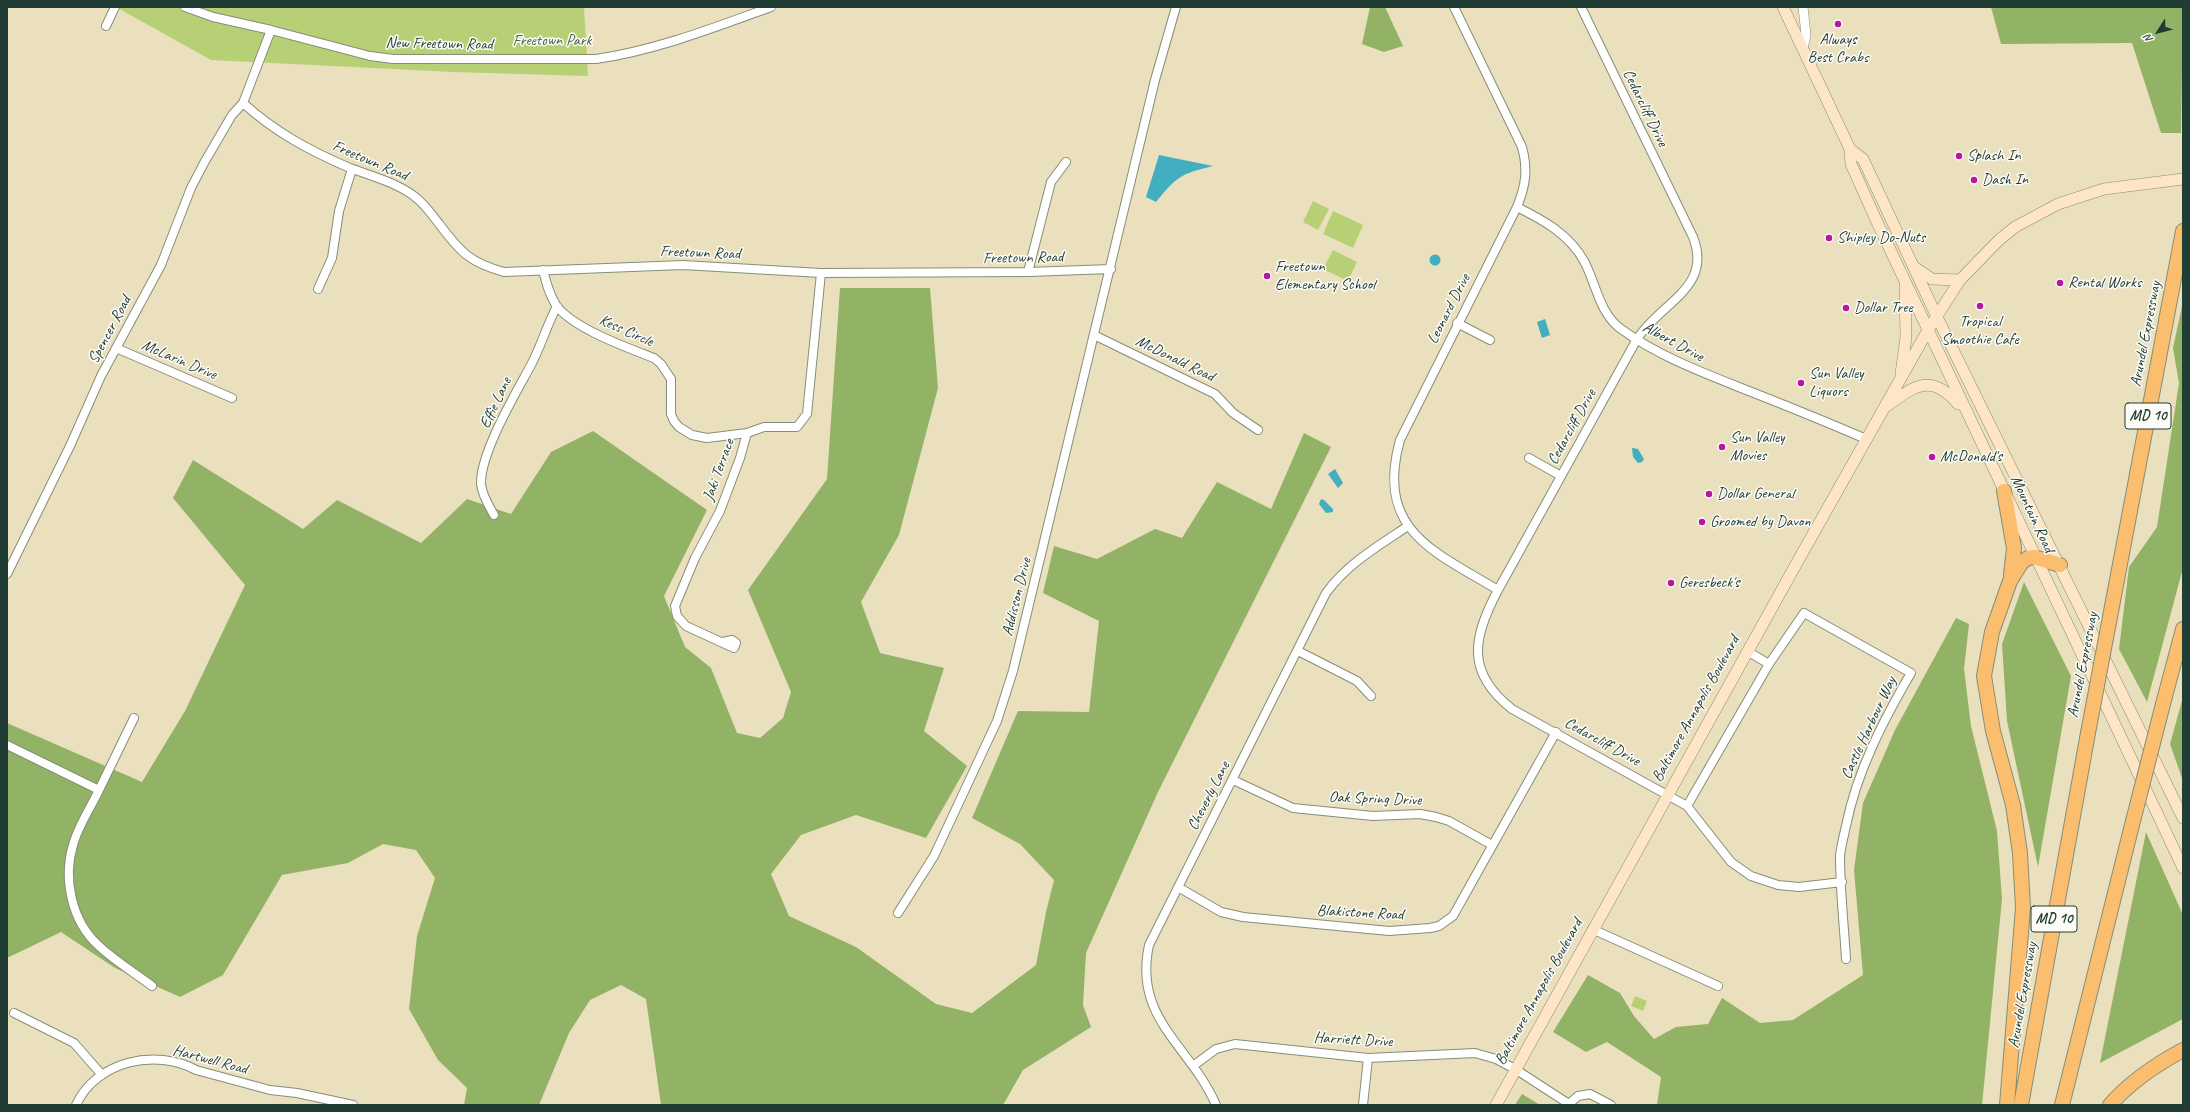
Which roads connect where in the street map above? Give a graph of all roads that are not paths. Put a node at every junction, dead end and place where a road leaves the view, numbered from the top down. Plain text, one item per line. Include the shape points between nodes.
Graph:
1 (115, 7) edge
2 (185, 7) edge
3 (771, 7) edge
4 (1176, 7) edge
5 (1454, 7) edge
6 (1581, 7) edge
7 (1783, 7) edge
8 (1803, 7) edge
9 (106, 26) dead end
10 (271, 30) junction
11 (1803, 49) junction
12 (243, 103) junction
13 (1850, 149) junction
14 (1066, 162) dead end
15 (352, 168) junction
16 (2183, 179) edge
17 (1517, 207) junction
18 (2183, 231) edge
19 (1913, 266) junction
20 (1111, 269) junction
21 (543, 270) junction
22 (1028, 272) junction
23 (821, 273) junction
24 (1960, 280) junction
25 (1905, 281) junction
26 (318, 289) dead end
27 (557, 306) junction
28 (1937, 317) junction
29 (1457, 323) junction
30 (1928, 330) junction
31 (1094, 335) junction
32 (1637, 339) junction
33 (1490, 340) dead end
34 (116, 348) junction
35 (1900, 378) junction
36 (232, 398) dead end
37 (1883, 409) junction
38 (1968, 415) junction
39 (1258, 430) dead end
40 (747, 433) junction
41 (1866, 439) junction
42 (1529, 458) dead end
43 (1561, 476) junction
44 (2004, 491) junction
45 (494, 515) dead end
46 (1408, 526) junction
47 (2034, 557) junction
48 (2060, 565) junction
49 (7, 574) edge
50 (2010, 581) junction
51 (1498, 590) junction
52 (2183, 629) edge
53 (723, 642) dead end
54 (1298, 651) junction
55 (1747, 651) junction
56 (1769, 664) junction
57 (1371, 696) dead end
58 (134, 718) dead end
59 (1556, 732) junction
60 (7, 745) edge
61 (1233, 780) junction
62 (99, 790) junction
63 (1667, 795) junction
64 (1687, 806) junction
65 (2183, 818) edge
66 (1492, 845) junction
67 (2183, 868) edge
68 (1842, 882) junction
69 (1178, 888) junction
70 (898, 913) dead end
71 (1592, 929) junction
72 (1846, 959) dead end
73 (152, 986) dead end
74 (1718, 986) dead end
75 (14, 1013) dead end
76 (2183, 1050) edge
77 (1368, 1058) junction
78 (1193, 1066) junction
79 (1515, 1069) junction
80 (102, 1075) junction
81 (76, 1105) edge
82 (353, 1105) edge
83 (1216, 1105) edge
84 (1363, 1105) edge
85 (1496, 1105) edge
86 (1611, 1105) edge
87 (2007, 1105) edge
88 (2021, 1105) edge
89 (2062, 1105) edge
90 (2110, 1105) edge

1 - 9 street
2 - 10 street via 213,17
3 - 10 street, New Freetown Road via 668,44 596,59 393,59 370,56
4 - 20 street
5 - 17 street, Leonard Drive via 1522,147 1527,176
6 - 32 street, Cedarcliff Drive via 1697,248 1696,274 1690,284
7 - 11 main road, Mountain Road
8 - 11 street via 1806,35
10 - 12 street
11 - 13 main road, Mountain Road
12 - 15 street, Freetown Road via 257,116 298,144
12 - 34 street, Spencer Road via 232,115 191,188 161,265
13 - 19 main road, Mountain Road via 1863,160
13 - 25 main road, Mountain Road via 1852,164
14 - 22 street via 1051,182
15 - 21 street, Freetown Road via 399,187 414,196 428,209 455,244 477,264 504,272
15 - 26 street via 339,211 332,258
16 - 24 main road, Baltimore Annapolis Boulevard via 2104,189 2058,204 2015,227
17 - 29 street, Leonard Drive
17 - 32 street, Albert Drive via 1554,227 1570,241 1584,260 1608,316
18 - 88 highway, Arundel Expressway / MD 10, bridge
19 - 24 main road via 1932,279
19 - 28 main road, Mountain Road
20 - 22 street, Freetown Road
20 - 31 street, Addisson Drive
21 - 23 street, Freetown Road via 683,265
21 - 27 street, Kess Circle
22 - 23 street, Freetown Road
23 - 40 street, Jaki Terrace via 807,414 798,427 764,427
24 - 28 main road, Baltimore Annapolis Boulevard
25 - 30 main road, Mountain Road
25 - 35 main road via 1906,337
27 - 40 street, Kess Circle via 590,330 654,358 661,364 671,379 671,414 679,427 707,438
27 - 45 street, Effie Lane via 532,364 501,422 484,464 481,486
28 - 30 main road, Baltimore Annapolis Boulevard
28 - 48 main road, Mountain Road
29 - 33 street
29 - 46 street, Leonard Drive via 1400,440 1395,458 1394,492 1398,507
30 - 35 main road, Baltimore Annapolis Boulevard
30 - 38 main road, Mountain Road
31 - 39 street, McDonald Road via 1216,394 1233,413
31 - 70 street, Addisson Drive via 1013,671 996,721 934,856
32 - 41 street, Albert Drive via 1703,374
32 - 43 street, Cedarcliff Drive
34 - 36 street, McLarin Drive
34 - 49 street, Spencer Road
35 - 37 main road, Baltimore Annapolis Boulevard
37 - 38 main road via 1909,390 1931,384 1947,390
37 - 41 main road, Baltimore Annapolis Boulevard
38 - 44 main road, Mountain Road
40 - 53 street, Jaki Terrace via 720,511 695,558 675,606 678,616 686,626
41 - 55 main road, Baltimore Annapolis Boulevard
42 - 43 street
43 - 51 street, Cedarcliff Drive
44 - 47 main road, Mountain Road
44 - 50 highway via 2014,548
46 - 51 street, Leonard Drive via 1420,541 1438,555
46 - 54 street, Cheverly Lane via 1355,562 1337,578 1326,593
47 - 48 highway
47 - 50 highway via 2022,562
47 - 67 main road, Mountain Road
48 - 65 main road, Mountain Road
50 - 87 highway via 1992,632 1984,676 1993,731 2013,805 2023,900
51 - 59 street, Cedarcliff Drive via 1483,618 1478,638 1479,663 1488,684 1499,698 1512,709
52 - 89 highway, bridge
54 - 57 street via 1357,681
54 - 61 street, Cheverly Lane
55 - 56 street
55 - 63 main road, Baltimore Annapolis Boulevard
56 - 64 street, Castle Harbour Way
56 - 68 street, Castle Harbour Way via 1804,613 1911,673 1888,712 1856,785 1840,854
58 - 62 street
59 - 63 street, Cedarcliff Drive
59 - 66 street, Blakistone Road
60 - 62 street
61 - 66 street, Oak Spring Drive via 1293,808 1373,816 1420,814 1436,817 1449,821
61 - 69 street, Cheverly Lane
62 - 73 street via 73,843 68,867 68,887 80,920 98,945
63 - 64 street
63 - 71 main road, Baltimore Annapolis Boulevard
64 - 68 street via 1730,862 1751,876 1778,885 1799,887
66 - 69 street, Blakistone Road via 1453,916 1439,926 1430,928 1376,932 1243,917 1221,912
68 - 72 street, Castle Harbour Way
69 - 78 street, Cheverly Lane via 1149,945 1146,980 1149,998 1156,1013
71 - 74 street
71 - 79 main road, Baltimore Annapolis Boulevard
75 - 80 street via 74,1042
76 - 90 highway via 2156,1064 2131,1083
77 - 78 street, Harriett Drive via 1235,1044 1216,1049
77 - 79 street, Harriett Drive via 1476,1053 1496,1059
77 - 84 street
78 - 83 street, Cheverly Lane
79 - 85 main road, Baltimore Annapolis Boulevard
79 - 86 street, Harriett Drive via 1569,1104 1578,1096 1590,1094
80 - 81 street, Hartwell Road via 82,1092
80 - 82 street, Hartwell Road via 124,1063 152,1059 187,1066 270,1090

